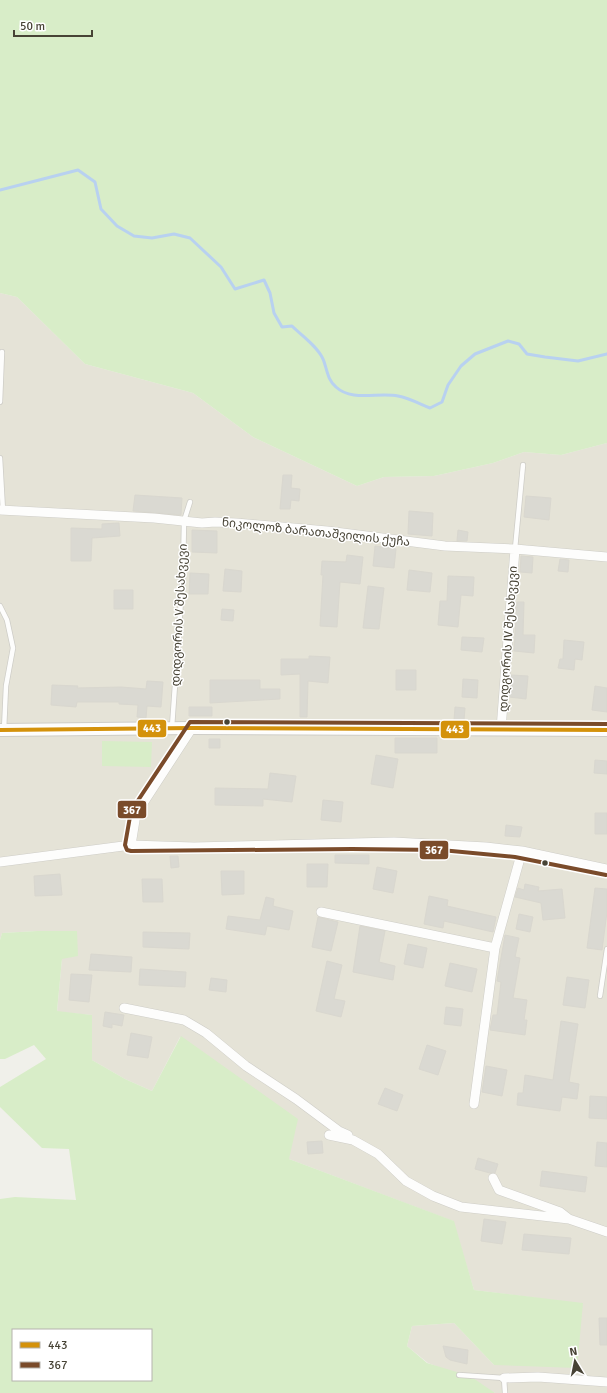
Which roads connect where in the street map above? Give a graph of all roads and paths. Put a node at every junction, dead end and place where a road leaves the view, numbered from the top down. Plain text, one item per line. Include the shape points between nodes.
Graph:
1 (2, 352) dead end
2 (0, 402) edge
3 (0, 458) edge
4 (523, 465) dead end
5 (190, 502) dead end
6 (1, 511) edge
7 (184, 521) junction
8 (514, 549) junction
9 (607, 557) edge
10 (0, 606) edge
11 (172, 728) junction
12 (192, 728) junction
13 (501, 729) junction
14 (2, 730) edge
15 (607, 730) edge
16 (131, 845) junction
17 (522, 851) junction
18 (0, 862) edge
19 (607, 869) edge
20 (321, 912) dead end
21 (495, 948) junction
22 (607, 949) edge
23 (600, 996) dead end
24 (124, 1008) dead end
25 (474, 1104) dead end
26 (329, 1135) dead end
27 (378, 1154) junction
28 (493, 1178) dead end
29 (569, 1219) junction
30 (607, 1232) edge
31 (458, 1375) dead end
32 (504, 1378) junction
33 (607, 1382) edge
34 (505, 1393) edge

1 - 2 lane
3 - 6 lane
4 - 8 lane
5 - 7 lane, დიდგორის V შესახვევი
6 - 7 street, ნიკოლოზ ბარათაშვილის ქუჩა
7 - 8 street, ნიკოლოზ ბარათაშვილის ქუჩა via 236,522 445,546
7 - 11 lane, დიდგორის V შესახვევი
8 - 9 street, ნიკოლოზ ბარათაშვილის ქუჩა
8 - 13 street, დიდგორის IV შესახვევი
10 - 14 lane via 7,620 13,648
11 - 12 street
11 - 14 street
12 - 13 street
12 - 16 street via 136,814
13 - 15 street
16 - 17 street via 194,847 394,842
16 - 18 street
17 - 19 street
17 - 21 street
20 - 21 street
21 - 25 street
22 - 23 lane
24 - 27 street via 184,1020 206,1033 246,1066 339,1131 366,1144
26 - 27 street via 353,1140
27 - 29 street via 406,1181 433,1196 461,1207
28 - 29 street via 499,1190 560,1212
29 - 30 street
31 - 32 lane
32 - 33 street via 538,1377
32 - 34 lane

